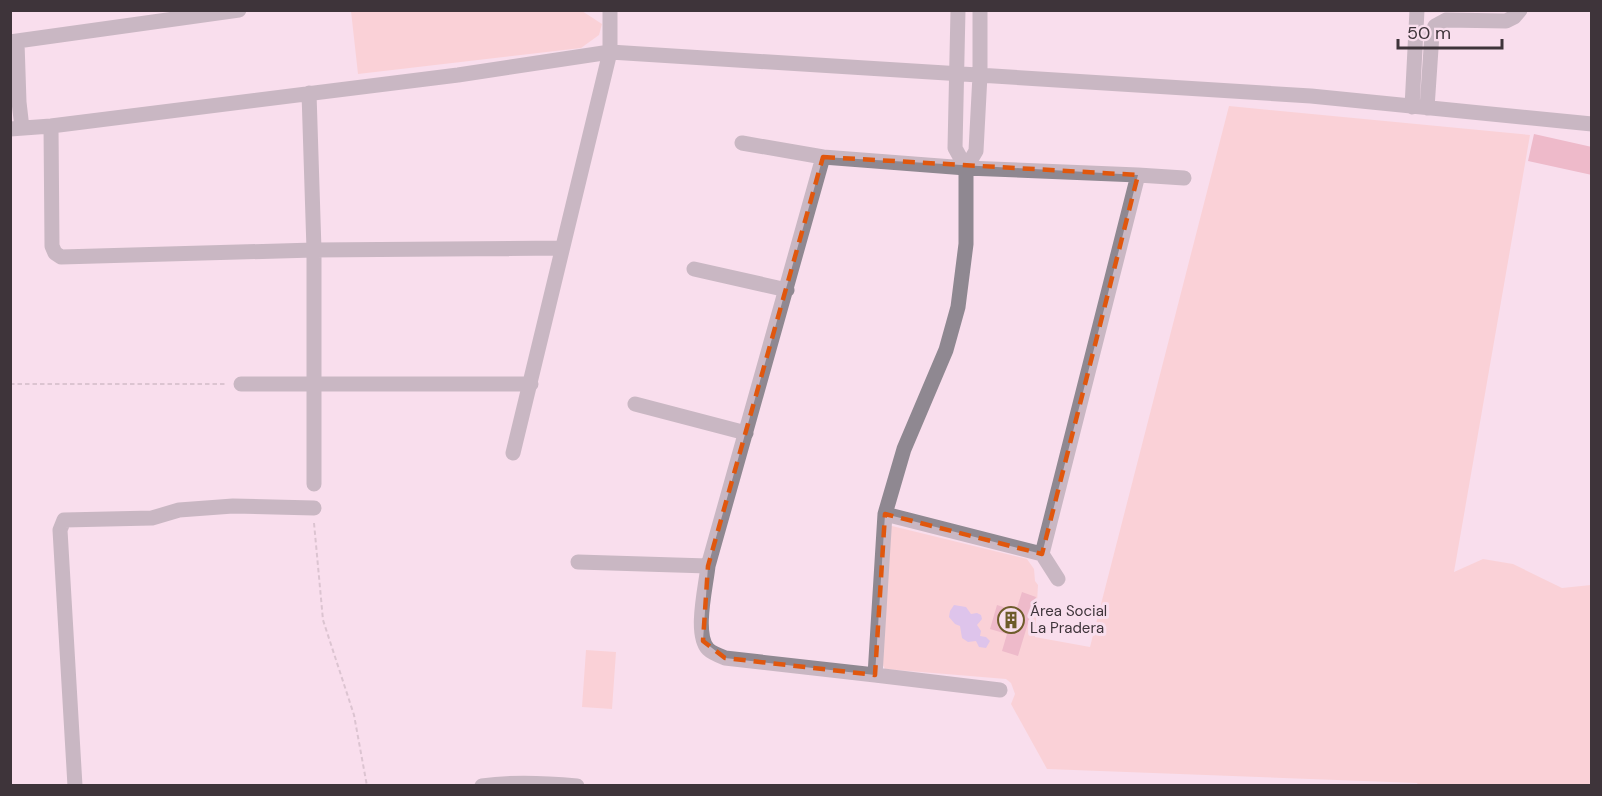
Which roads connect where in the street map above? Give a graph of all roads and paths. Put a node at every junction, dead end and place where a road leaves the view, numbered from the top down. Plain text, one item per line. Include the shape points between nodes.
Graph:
1 (239, 10) edge
2 (610, 10) edge
3 (958, 10) edge
4 (980, 10) edge
5 (1417, 10) edge
6 (1520, 10) edge
7 (149, 17) edge
8 (14, 42) edge
9 (610, 52) junction
10 (956, 75) junction
11 (980, 75) junction
12 (309, 93) junction
13 (1419, 108) junction
14 (1592, 124) edge
15 (51, 126) junction
16 (16, 129) edge
17 (742, 143) dead end
18 (823, 157) junction
19 (966, 168) junction
20 (1138, 175) junction
21 (1184, 177) dead end
22 (562, 248) junction
23 (314, 250) junction
24 (694, 269) dead end
25 (787, 290) junction
26 (10, 384) edge
27 (240, 384) joint
28 (313, 384) junction
29 (531, 384) junction
30 (635, 404) dead end
31 (746, 433) junction
32 (513, 453) dead end
33 (314, 484) dead end
34 (314, 508) joint
35 (885, 514) junction
36 (1041, 554) junction
37 (578, 562) dead end
38 (708, 566) junction
39 (1058, 579) dead end
40 (875, 675) junction
41 (1000, 690) dead end
42 (498, 784) edge
43 (75, 786) edge
44 (367, 786) edge
45 (482, 786) edge
46 (577, 786) edge

1 - 7 street
2 - 9 street
3 - 10 street
4 - 11 street
5 - 13 street
6 - 13 street via 1506,21 1446,20 1435,26
7 - 8 street
8 - 16 street
9 - 10 street
9 - 12 street
9 - 22 street
10 - 11 street
10 - 19 street via 955,148
11 - 13 street via 1311,96
11 - 19 street via 976,151
12 - 15 street
12 - 23 street
13 - 14 street
15 - 16 street
15 - 23 street via 52,246 61,257
17 - 18 street
18 - 19 street
18 - 25 street
19 - 20 street
19 - 35 street via 966,244 958,307 946,350 904,449
20 - 21 street
20 - 36 street
22 - 23 street
22 - 29 street
23 - 28 street
24 - 25 street
25 - 31 street
26 - 27 path
27 - 28 street
28 - 29 street
28 - 33 street
29 - 32 street
30 - 31 street
31 - 38 street
34 - 43 street via 233,506 178,510 153,518 64,520 60,530
34 - 44 path via 323,620 354,715
35 - 36 street
35 - 40 street
36 - 39 street
37 - 38 street
38 - 40 street via 701,628 709,650 725,658
40 - 41 street
42 - 45 street
42 - 46 street

